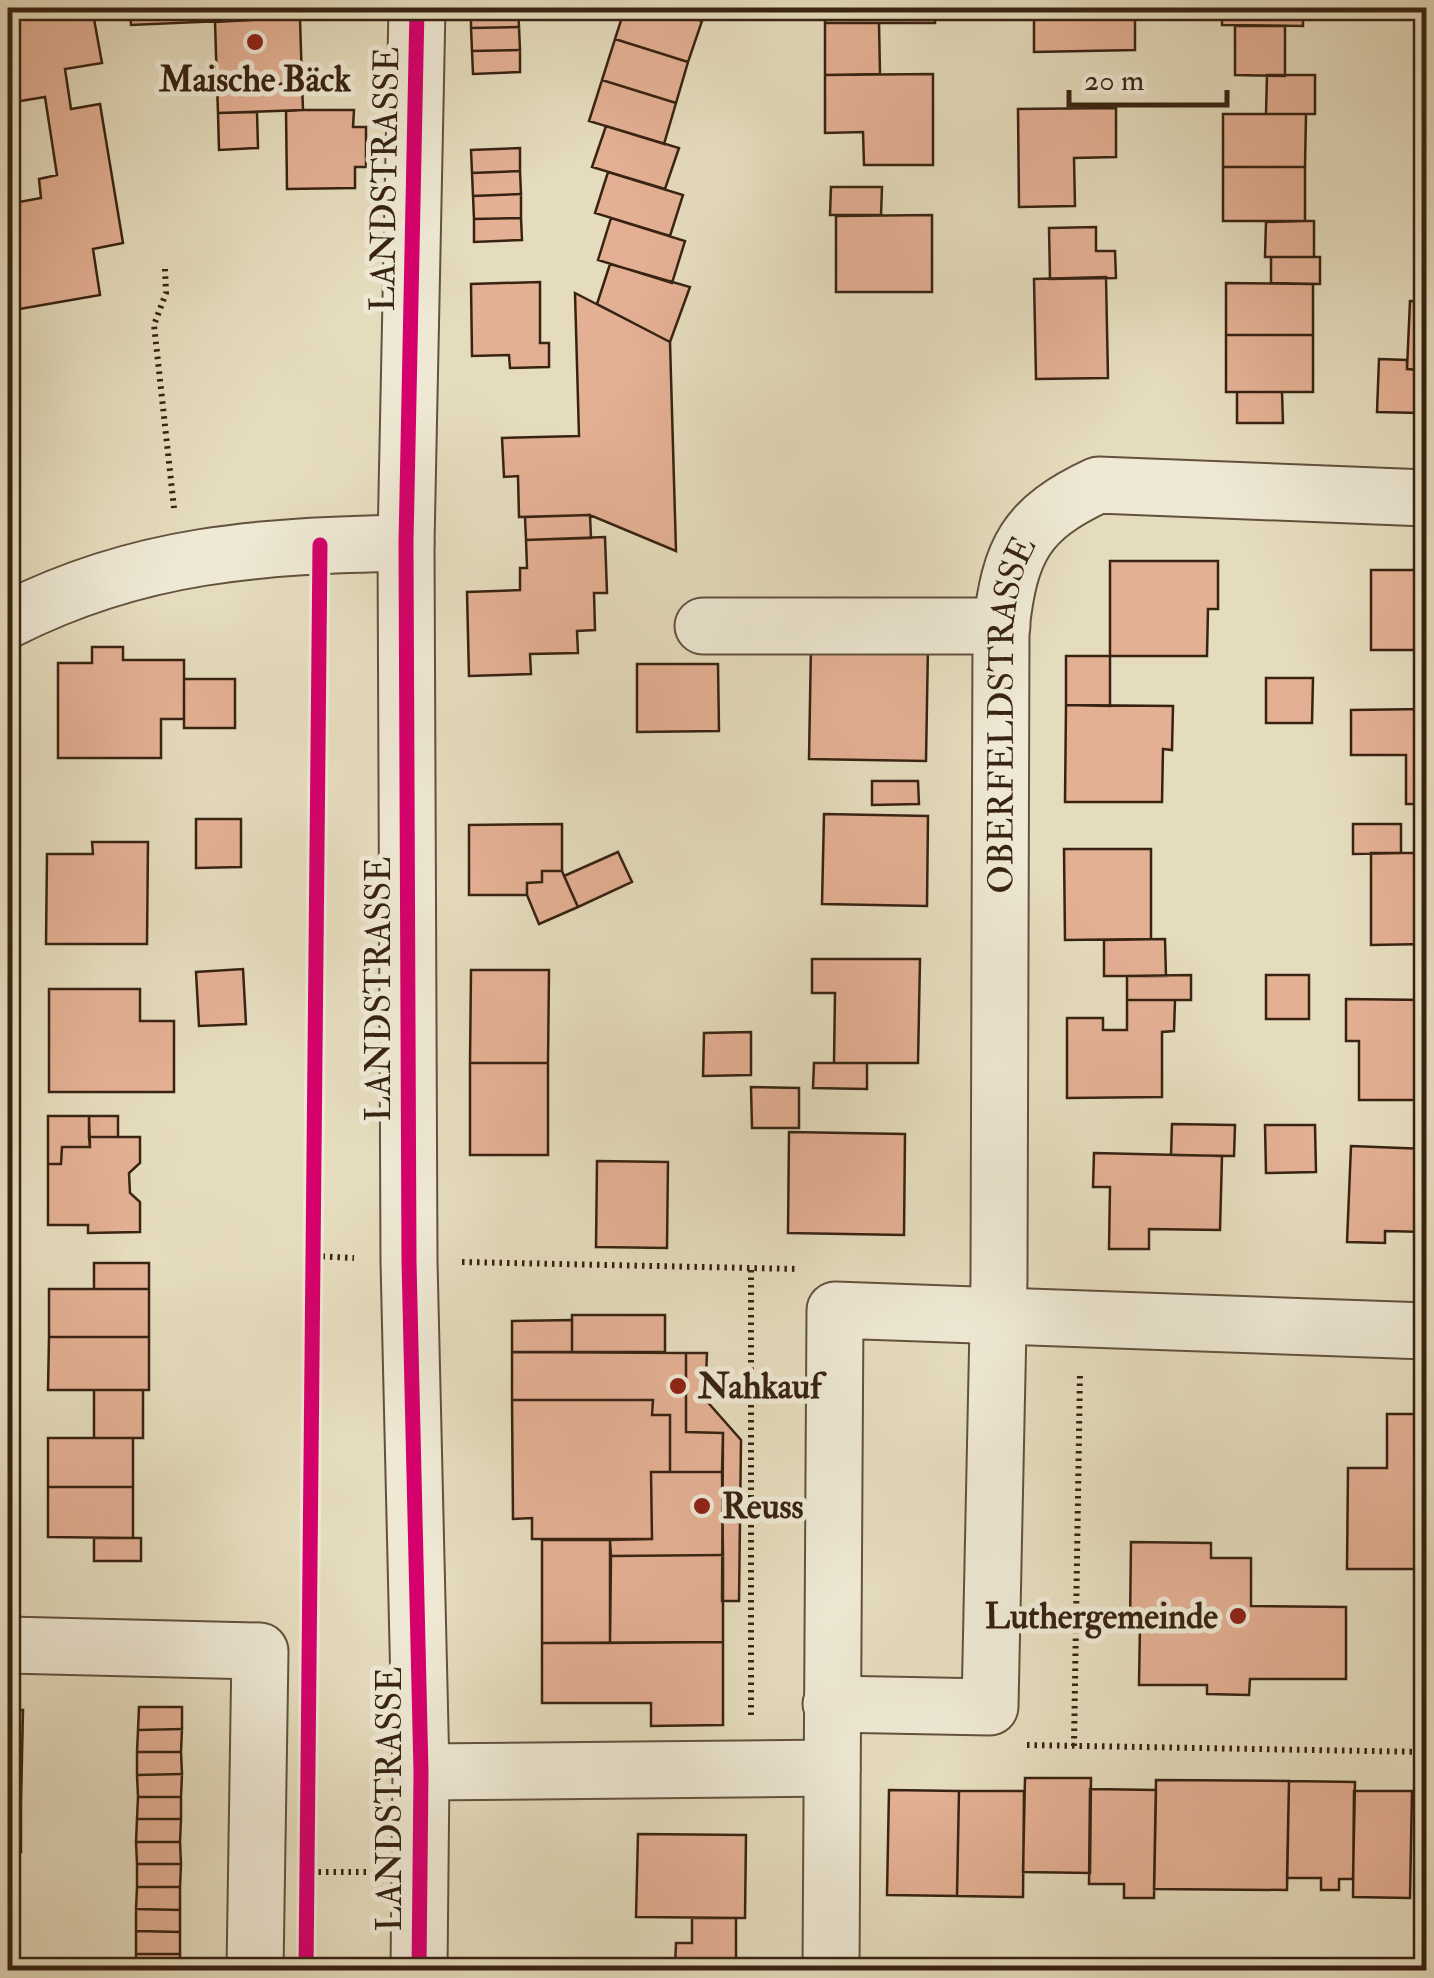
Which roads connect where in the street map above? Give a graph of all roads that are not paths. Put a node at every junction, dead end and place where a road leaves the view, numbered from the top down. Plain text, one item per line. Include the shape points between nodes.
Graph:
1 (417, 8) edge
2 (1426, 498) edge
3 (406, 543) junction
4 (8, 620) edge
5 (704, 626) dead end
6 (1002, 626) junction
7 (999, 1315) junction
8 (1426, 1331) edge
9 (8, 1645) edge
10 (831, 1704) junction
11 (832, 1768) junction
12 (421, 1772) junction
13 (254, 1970) edge
14 (419, 1970) edge
15 (832, 1970) edge

1 - 3 street, LANDSTRASSE
2 - 6 street, OBERFELDSTRASSE via 1098,485 1069,498 1024,537 1004,587
3 - 4 street via 180,559 118,573
3 - 12 street, LANDSTRASSE via 409,1261
5 - 6 street
6 - 7 street, OBERFELDSTRASSE
7 - 8 street
7 - 10 street, OBERFELDSTRASSE via 990,1706
7 - 10 street via 835,1310
9 - 13 street via 260,1651
10 - 11 street
11 - 12 street
11 - 15 street
12 - 14 street, LANDSTRASSE

